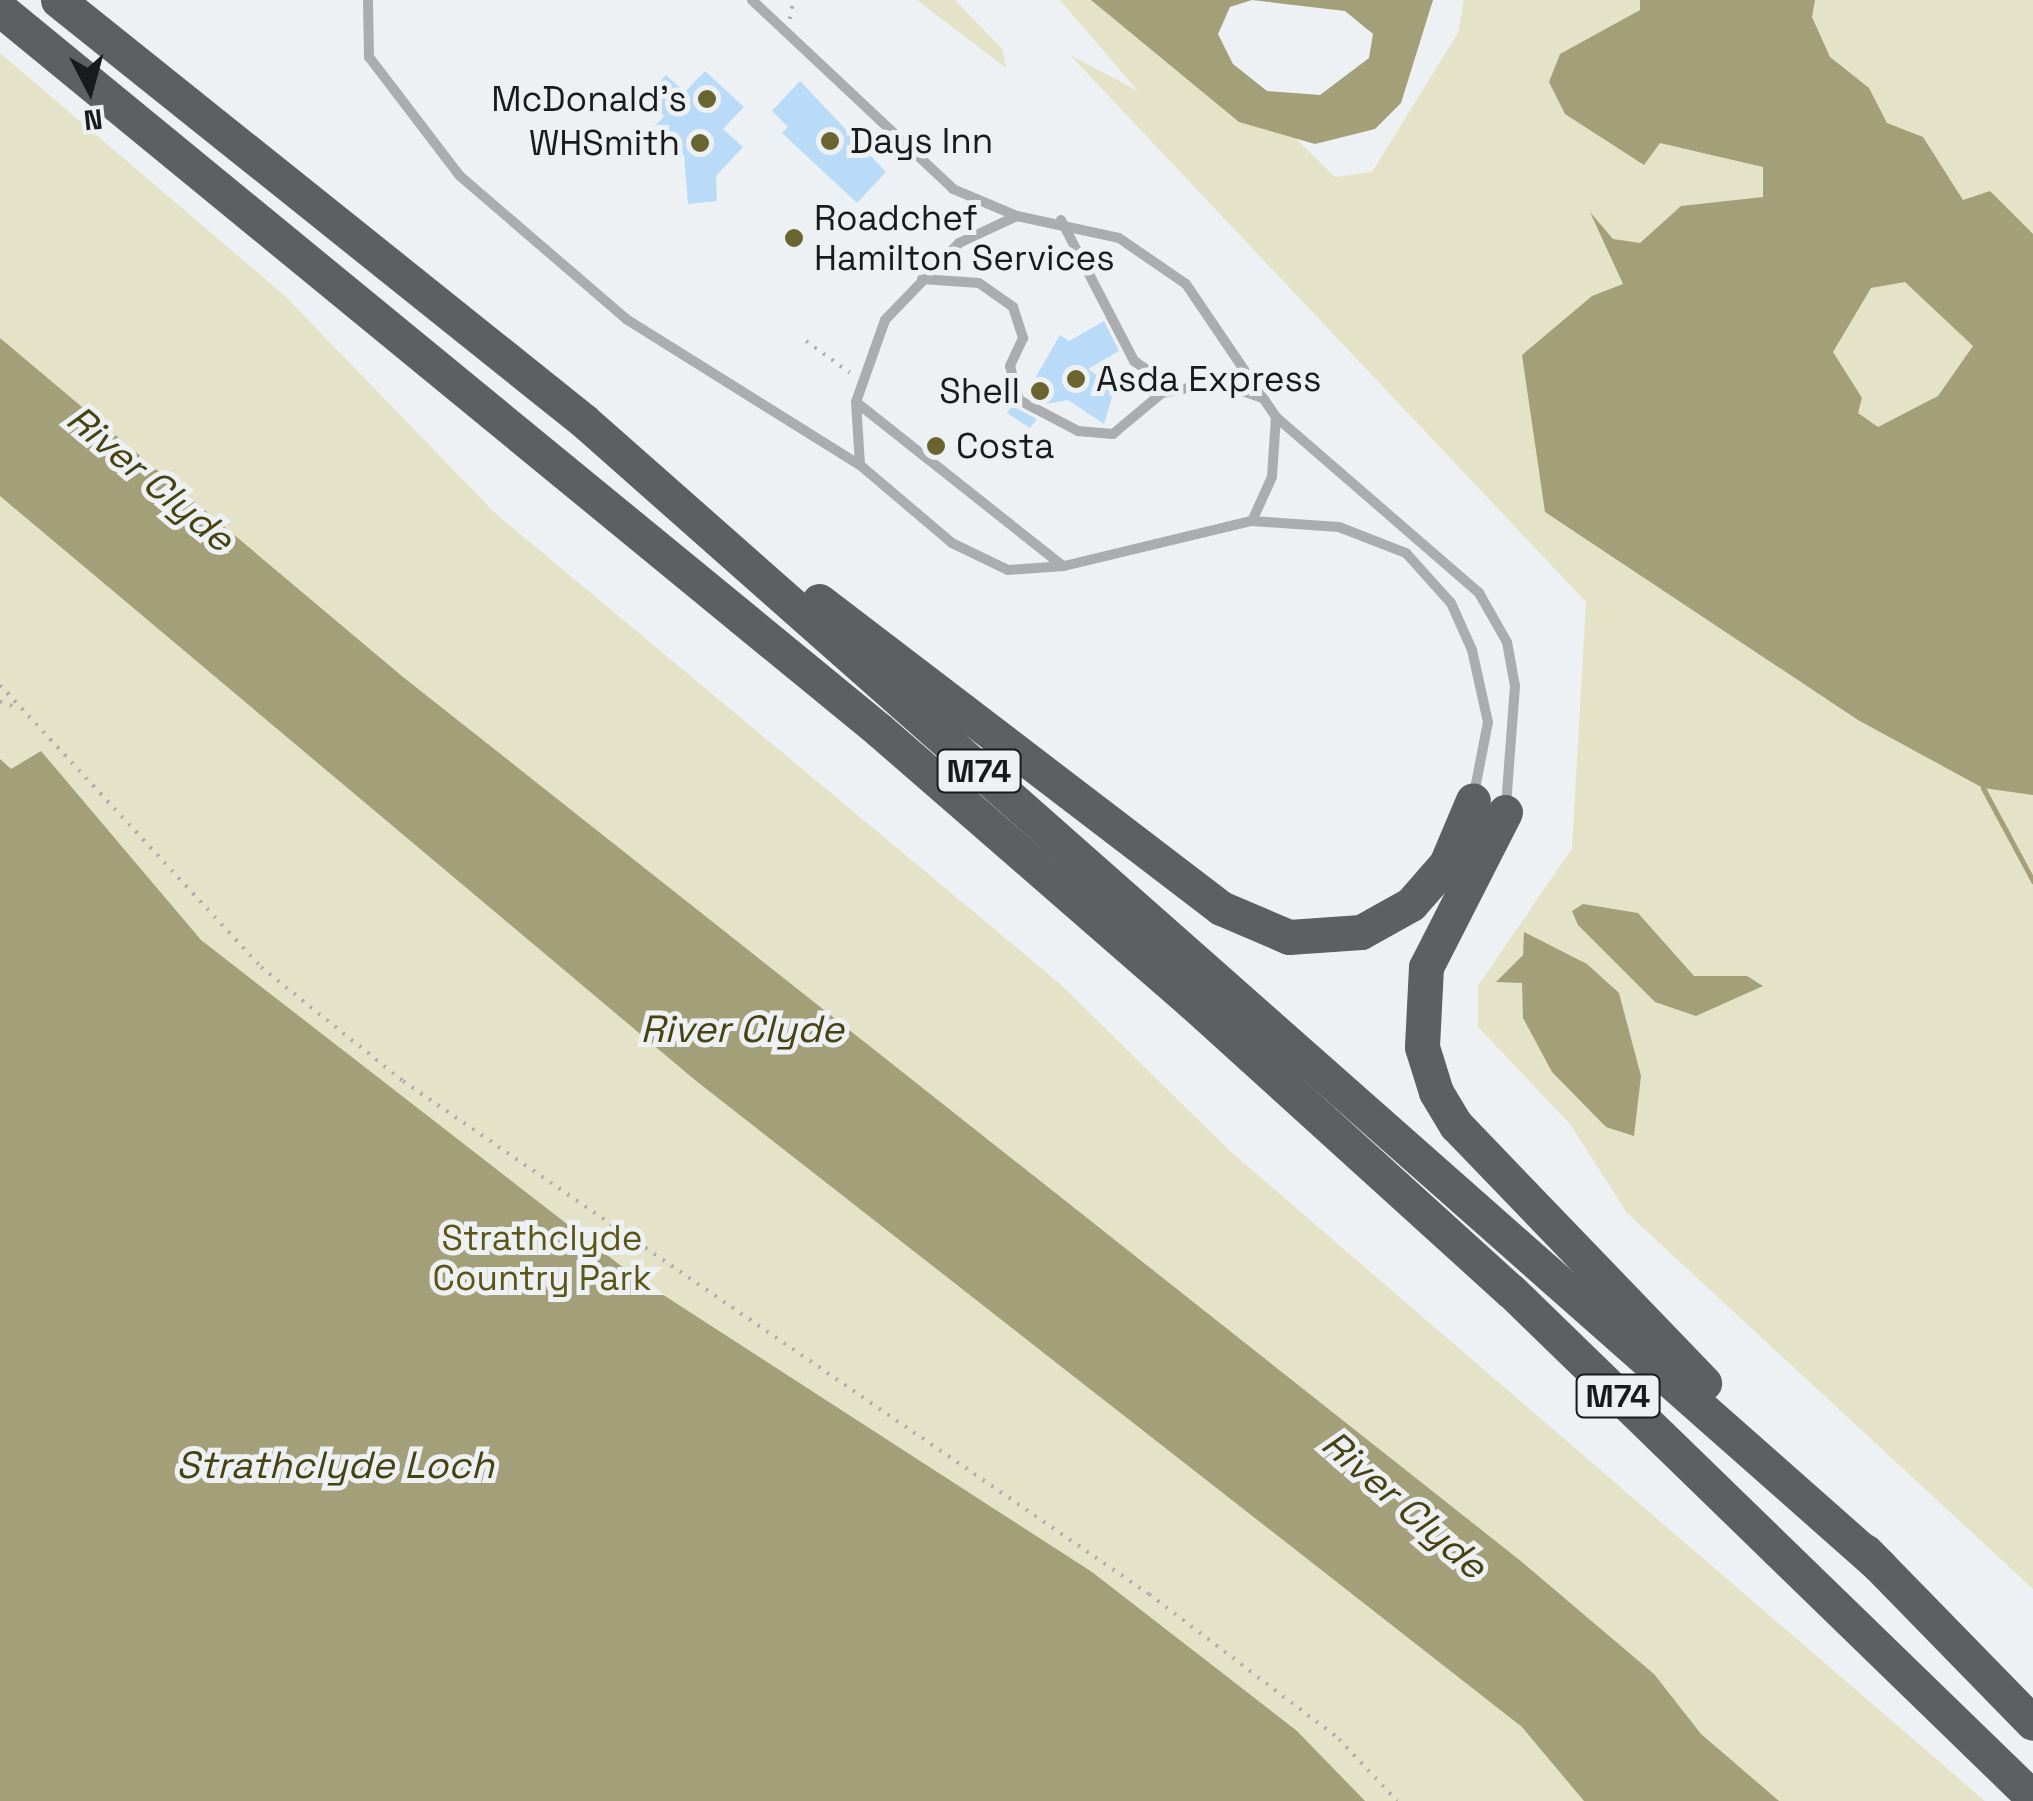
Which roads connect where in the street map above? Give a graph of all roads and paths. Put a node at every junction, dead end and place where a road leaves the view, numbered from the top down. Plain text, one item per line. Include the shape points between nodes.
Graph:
1 (58, 0) edge
2 (368, 0) edge
3 (752, 0) edge
4 (793, 0) edge
5 (0, 9) edge
6 (788, 28) junction
7 (1017, 216) junction
8 (1061, 220) junction
9 (922, 278) junction
10 (806, 341) dead end
11 (862, 382) junction
12 (1177, 390) junction
13 (1263, 398) junction
14 (856, 402) junction
15 (1276, 417) junction
16 (584, 422) junction
17 (860, 465) junction
18 (1252, 521) junction
19 (1064, 566) junction
20 (0, 685) edge
21 (0, 701) edge
22 (16, 708) junction
23 (1489, 806) junction
24 (1880, 1566) junction
25 (2033, 1723) edge
26 (2033, 1798) edge
27 (1397, 1801) edge

1 - 16 highway, M74
2 - 17 lane via 369,57 460,176 626,319
3 - 6 lane
4 - 6 path
5 - 26 highway, M74 via 879,730 1193,1004 1512,1291
6 - 7 lane via 952,190
7 - 8 lane
7 - 9 lane via 959,243
8 - 12 lane via 1134,361
8 - 13 lane via 1119,238 1186,284
9 - 11 lane via 884,320
9 - 12 lane via 978,284 1013,307 1023,338 1010,366 1019,400 1078,431 1112,434
10 - 11 path
11 - 14 lane
12 - 13 lane via 1226,385
13 - 15 lane
14 - 17 lane
14 - 19 lane
15 - 18 lane via 1272,477
15 - 23 lane via 1479,593 1506,642 1519,728
16 - 23 highway via 1221,908 1289,936 1361,932 1411,904
16 - 24 highway, M74
17 - 19 lane via 952,543 1008,570
18 - 19 lane
18 - 23 lane via 1339,527 1406,553 1451,604 1488,722
20 - 22 path
21 - 22 path
22 - 27 path via 261,967 403,1081 1150,1594 1339,1738
23 - 24 highway via 1426,967 1422,1047 1436,1092 1456,1125
24 - 25 highway, M74

